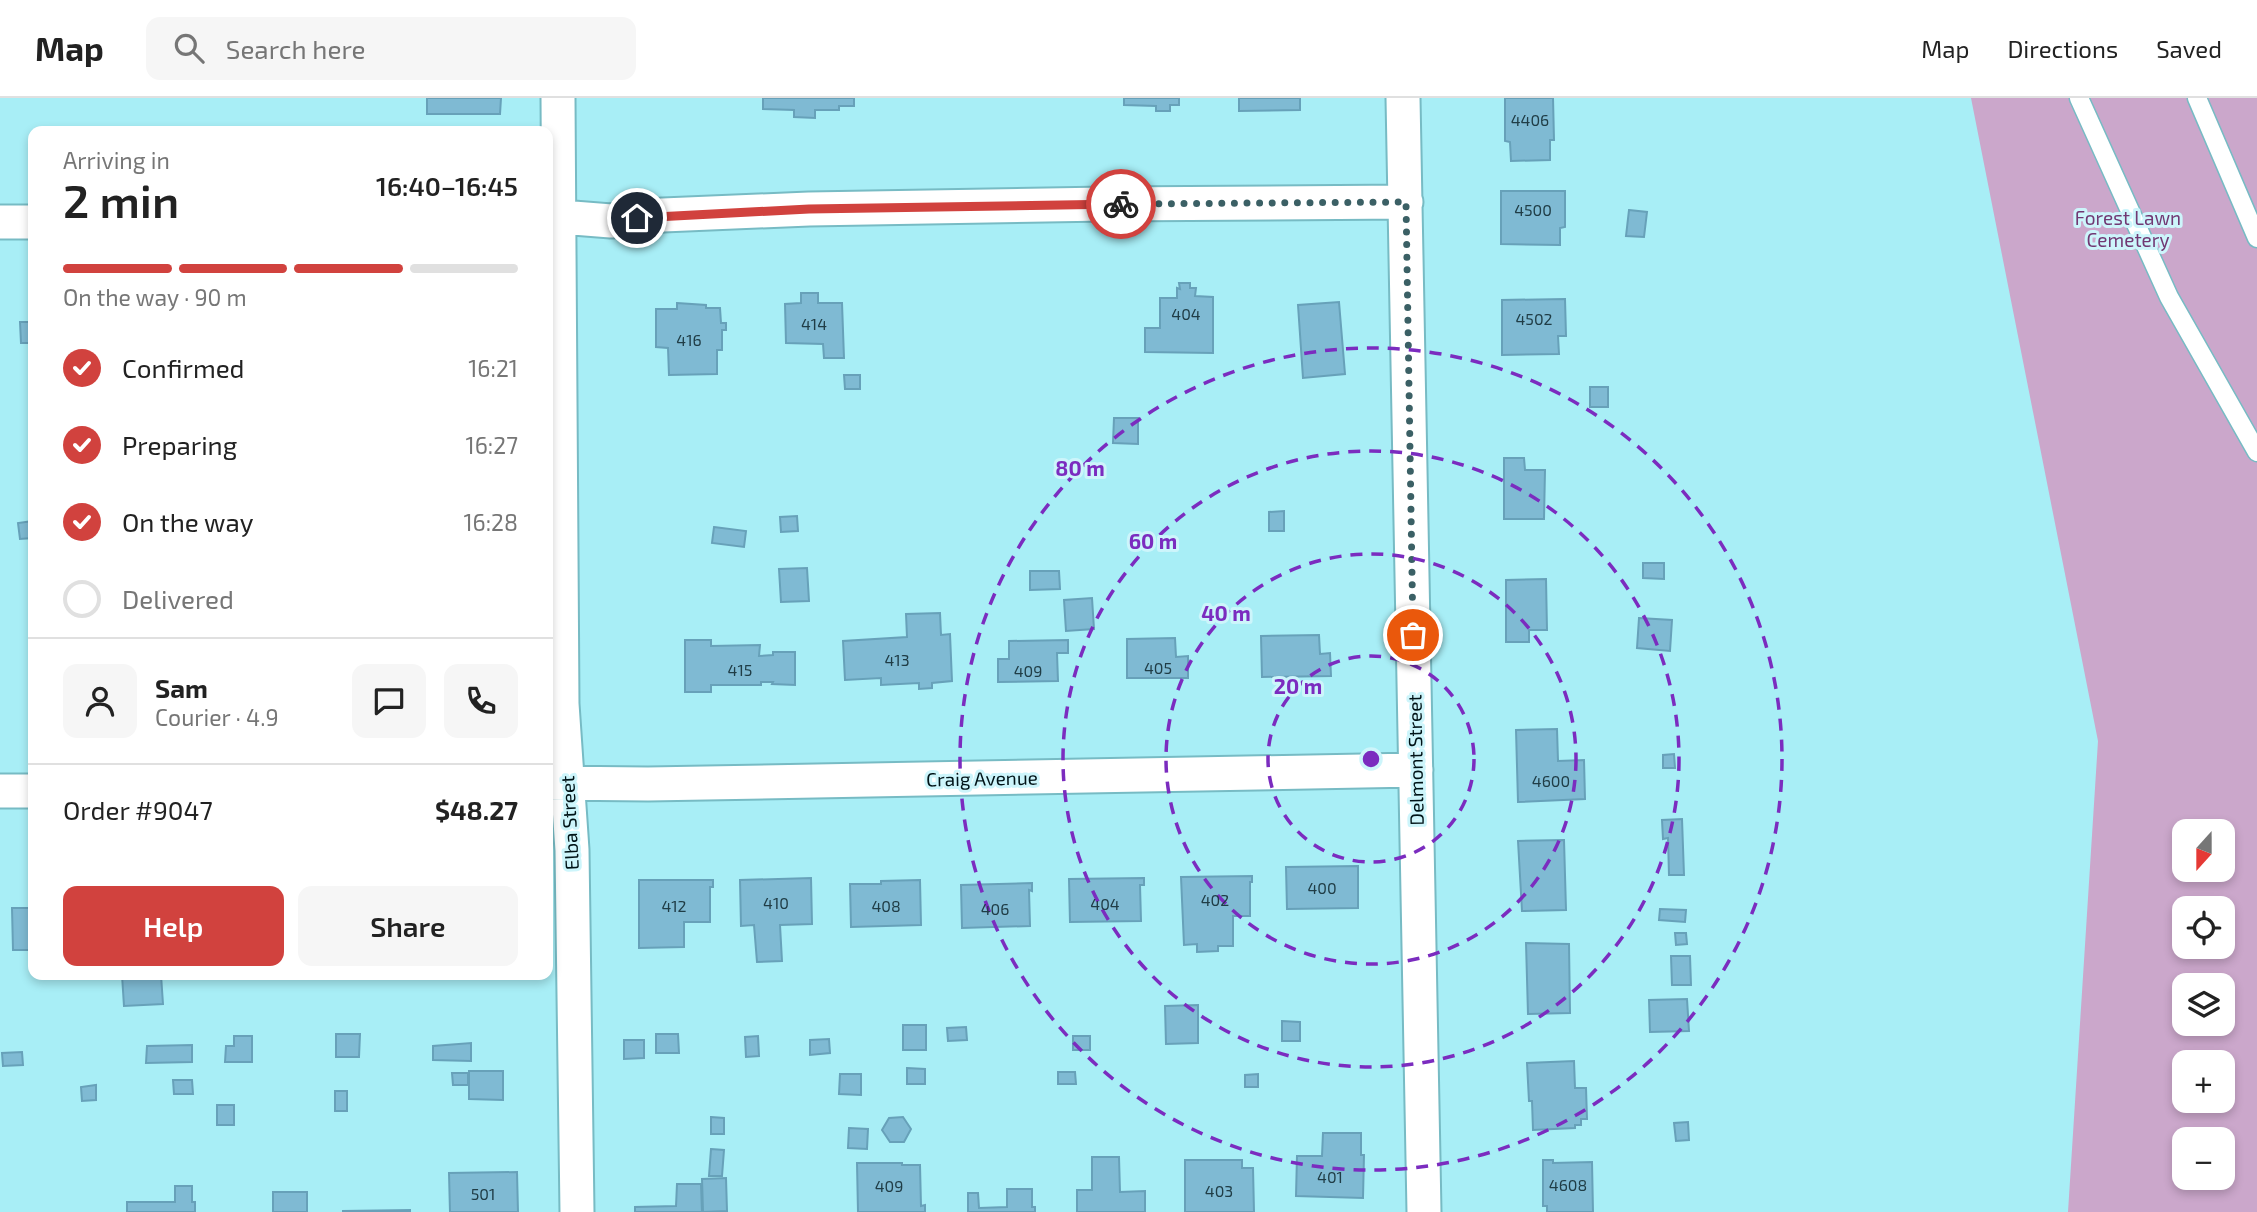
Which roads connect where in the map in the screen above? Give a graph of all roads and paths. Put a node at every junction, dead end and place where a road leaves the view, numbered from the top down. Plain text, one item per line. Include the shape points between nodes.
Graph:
1 (558, 98) edge
2 (1403, 98) edge
3 (2079, 98) edge
4 (2197, 98) edge
5 (1406, 202) junction
6 (553, 217) edge
7 (0, 222) edge
8 (28, 222) edge
9 (2257, 238) edge
10 (2257, 453) edge
11 (1416, 769) junction
12 (557, 783) edge
13 (0, 791) edge
14 (28, 791) edge
15 (577, 1212) edge
16 (1424, 1212) edge

1 - 6 street, Elba Street
2 - 5 street, Delmont Street
3 - 10 lane via 2169,297
4 - 9 lane
5 - 6 street via 809,209 611,220
5 - 11 street, Delmont Street
6 - 12 street, Elba Street via 562,704
7 - 8 street
11 - 12 street, Craig Avenue
11 - 16 street, Delmont Street
12 - 15 street, Elba Street via 572,850
13 - 14 street

